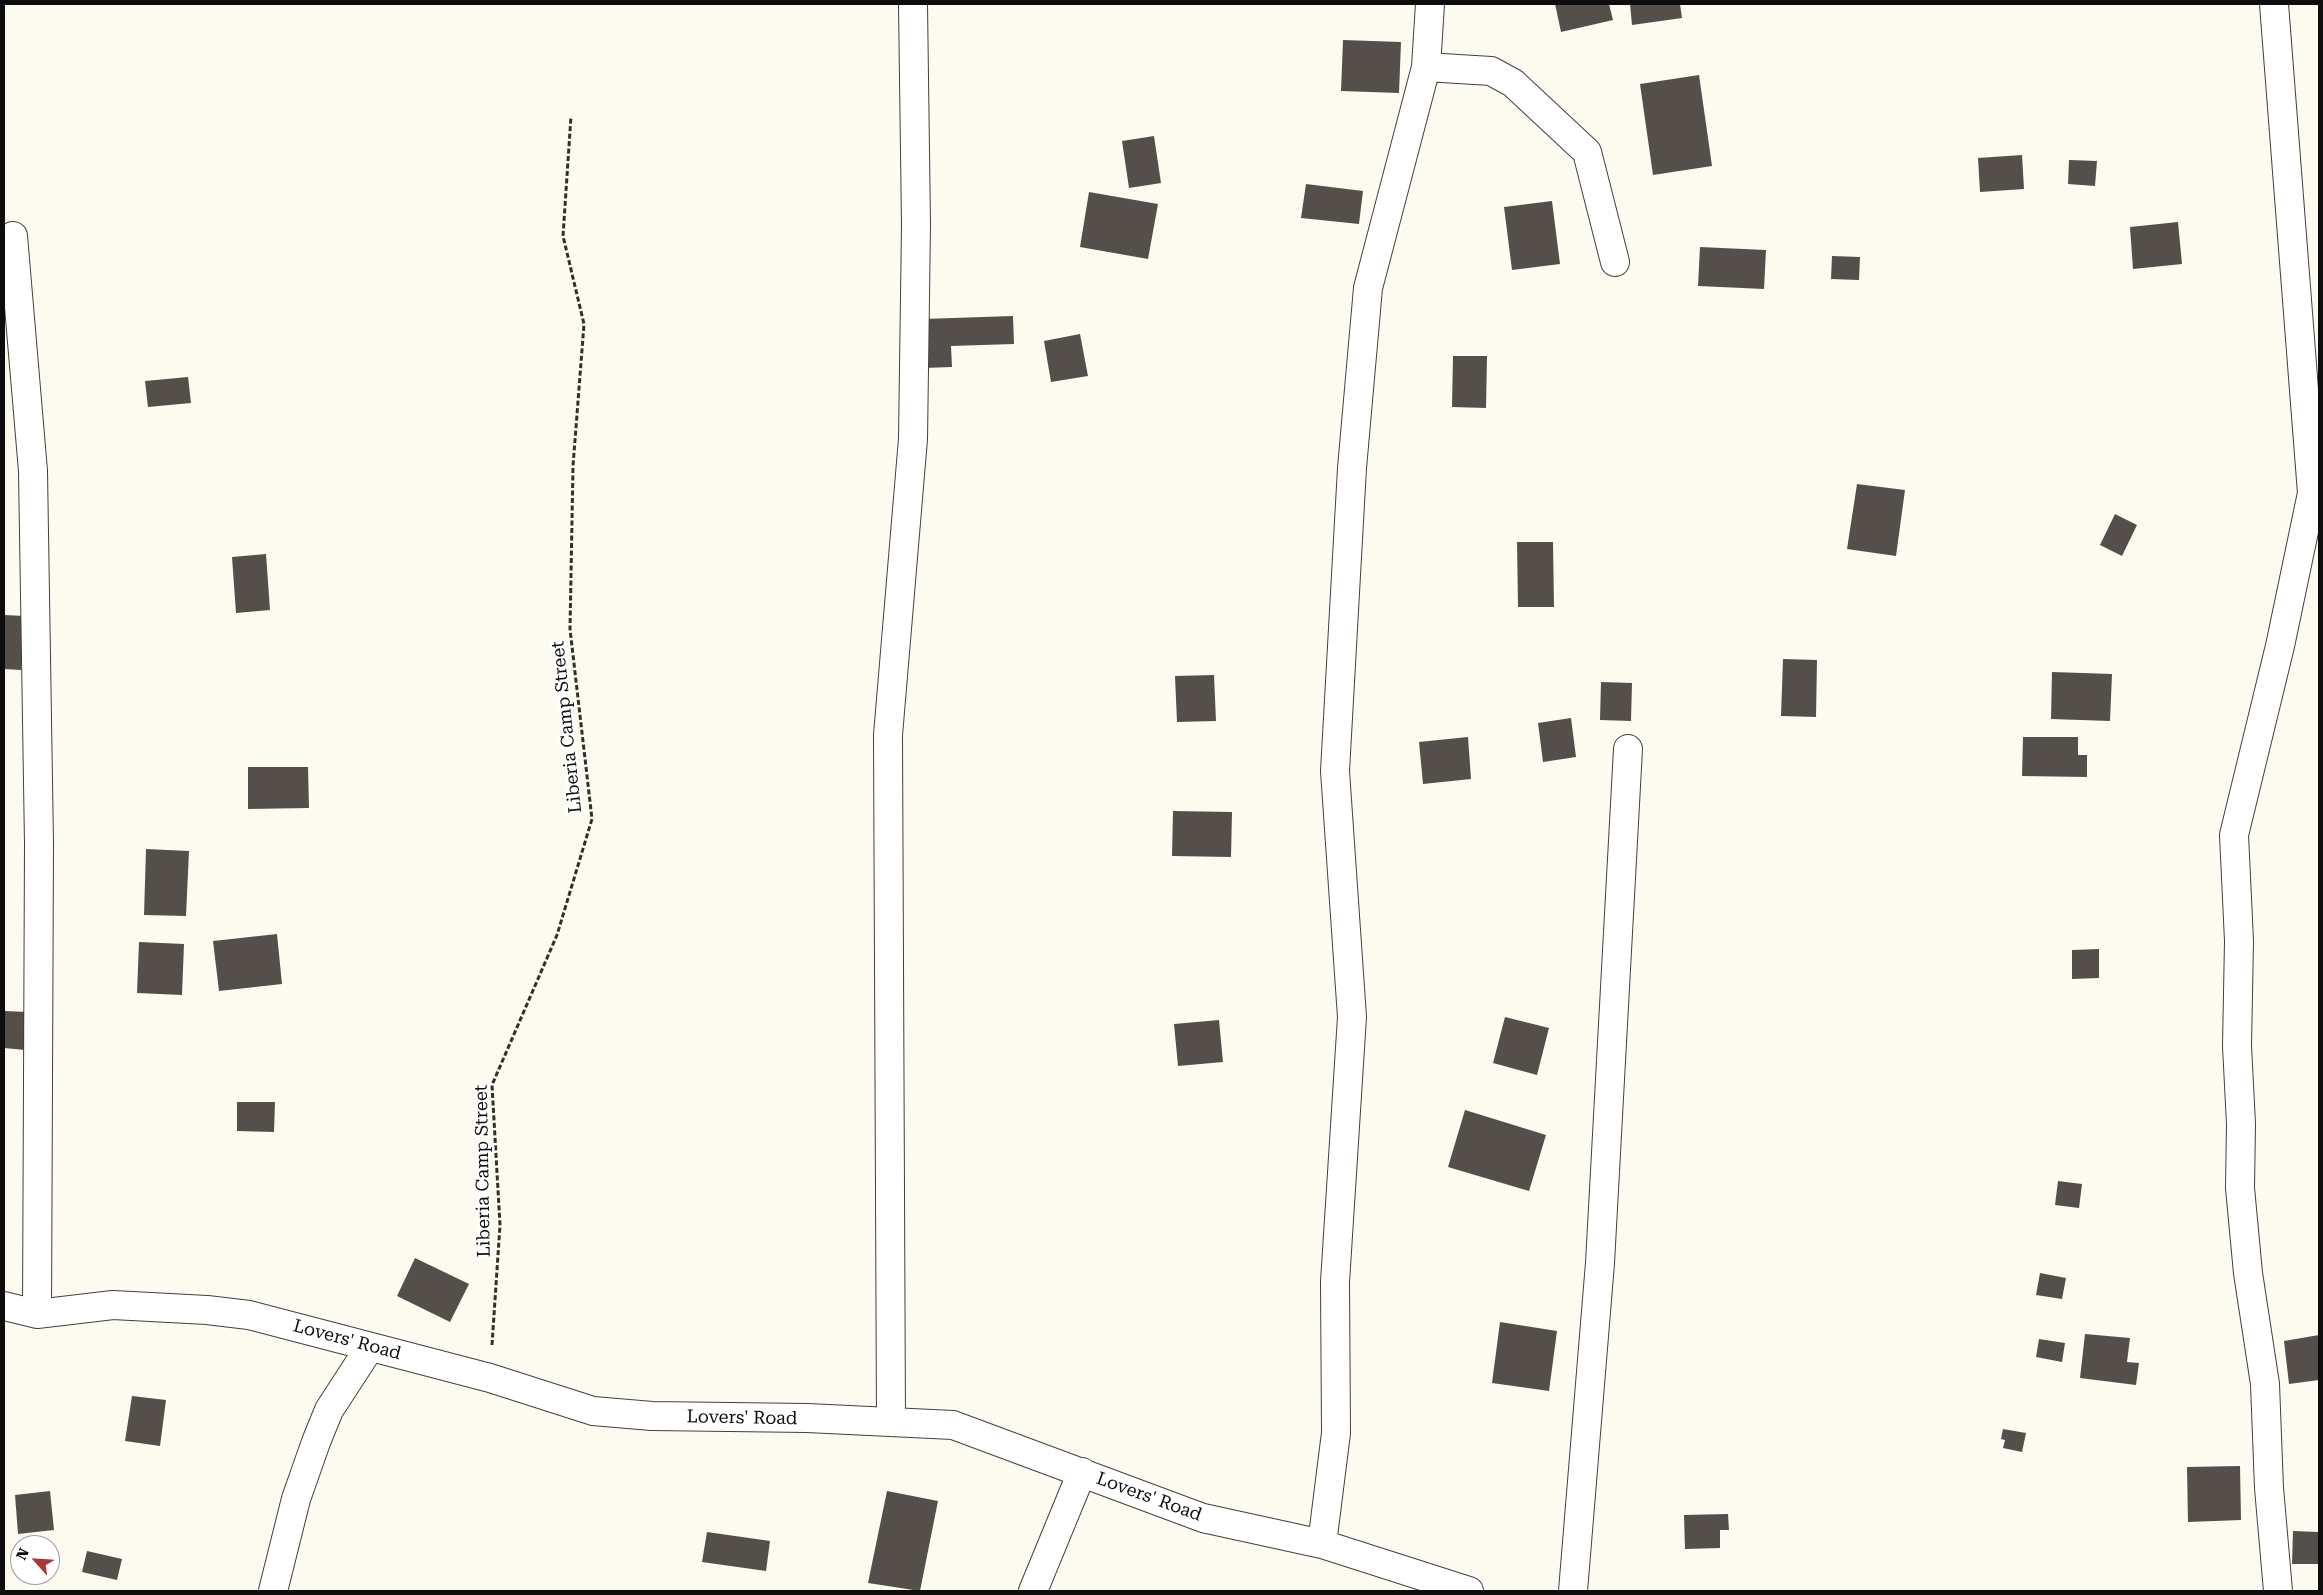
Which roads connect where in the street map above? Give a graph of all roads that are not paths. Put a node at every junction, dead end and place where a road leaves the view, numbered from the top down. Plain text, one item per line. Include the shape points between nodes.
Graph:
1 (913, 4) edge
2 (1430, 4) edge
3 (2274, 4) edge
4 (1426, 68) junction
5 (13, 236) dead end
6 (1615, 262) dead end
7 (2316, 506) edge
8 (1628, 749) dead end
9 (4, 1306) edge
10 (37, 1314) junction
11 (370, 1347) junction
12 (891, 1422) junction
13 (1082, 1472) junction
14 (1322, 1544) junction
15 (274, 1591) edge
16 (1034, 1591) edge
17 (1469, 1591) edge
18 (1574, 1591) edge
19 (2278, 1591) edge

1 - 12 street via 916,225 913,439 888,735
2 - 4 street
3 - 7 street
4 - 6 street via 1491,71 1513,83 1587,152
4 - 14 street via 1368,288 1352,468 1335,771 1352,1017 1335,1282 1336,1433
5 - 10 street via 33,471 39,844
7 - 19 street via 2234,835 2239,940 2240,1188 2248,1273 2265,1384 2269,1488
8 - 18 street via 1600,1263
9 - 10 street, Lovers' Road
10 - 11 street, Lovers' Road via 113,1305 208,1310 249,1315
11 - 12 street, Lovers' Road via 490,1378 593,1411 652,1416
11 - 15 street via 328,1410 296,1499
12 - 13 street, Lovers' Road via 953,1425
13 - 14 street, Lovers' Road via 1203,1518
13 - 16 street
14 - 17 street, Lovers' Road

